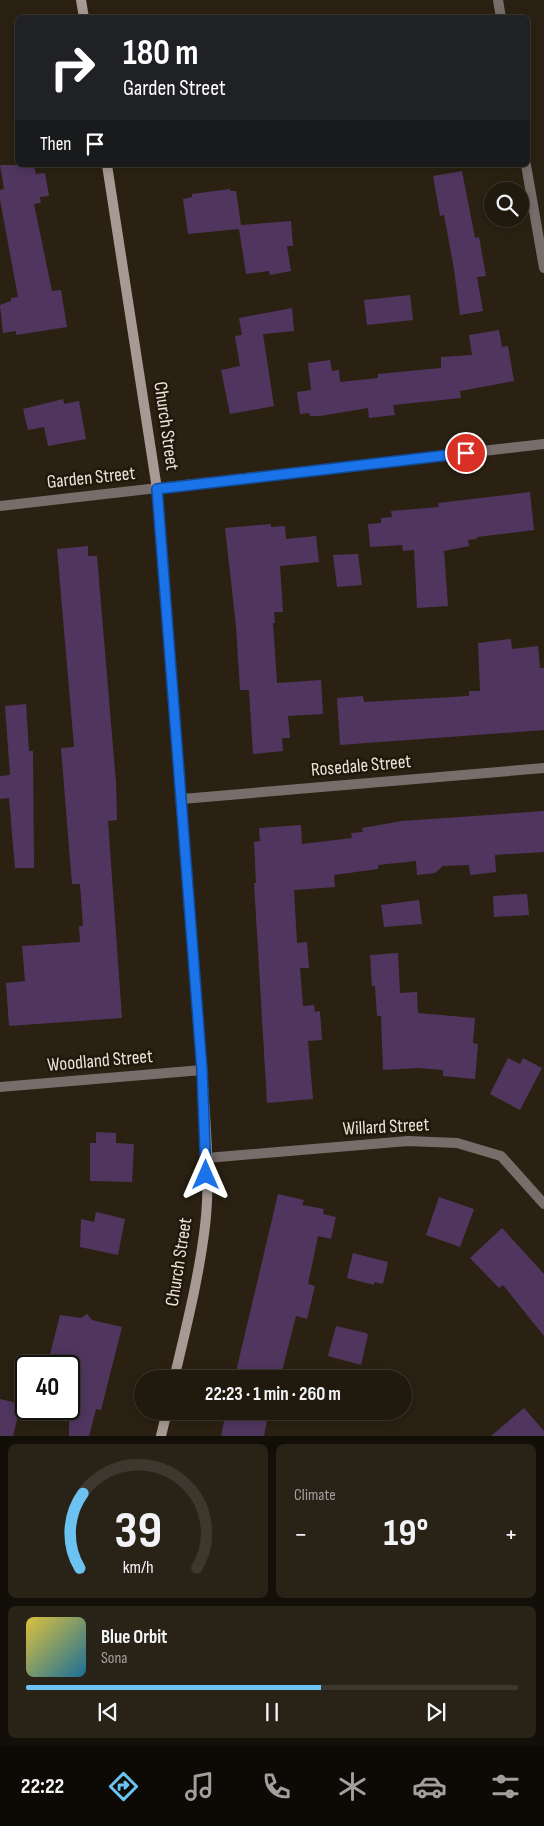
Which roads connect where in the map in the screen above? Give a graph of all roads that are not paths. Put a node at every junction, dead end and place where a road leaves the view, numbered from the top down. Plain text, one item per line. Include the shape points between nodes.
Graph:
1 (81, 0) edge
2 (498, 0) edge
3 (84, 15) edge
4 (500, 15) edge
5 (107, 167) edge
6 (526, 167) edge
7 (544, 268) edge
8 (544, 444) edge
9 (157, 489) junction
10 (0, 506) edge
11 (544, 768) edge
12 (182, 799) junction
13 (202, 1070) junction
14 (0, 1087) edge
15 (207, 1158) junction
16 (544, 1204) edge
17 (176, 1370) edge
18 (165, 1420) edge
19 (161, 1436) edge

1 - 3 street
2 - 4 street
5 - 9 street, Church Street
6 - 7 street
8 - 9 street, Garden Street
9 - 10 street, Garden Street
9 - 12 street, Church Street
11 - 12 street, Rosedale Street
12 - 13 street, Church Street
13 - 14 street, Woodland Street
13 - 15 street, Church Street
15 - 16 street, Willard Street via 408,1141 457,1143 501,1156
15 - 17 street, Church Street via 205,1225
18 - 19 street

